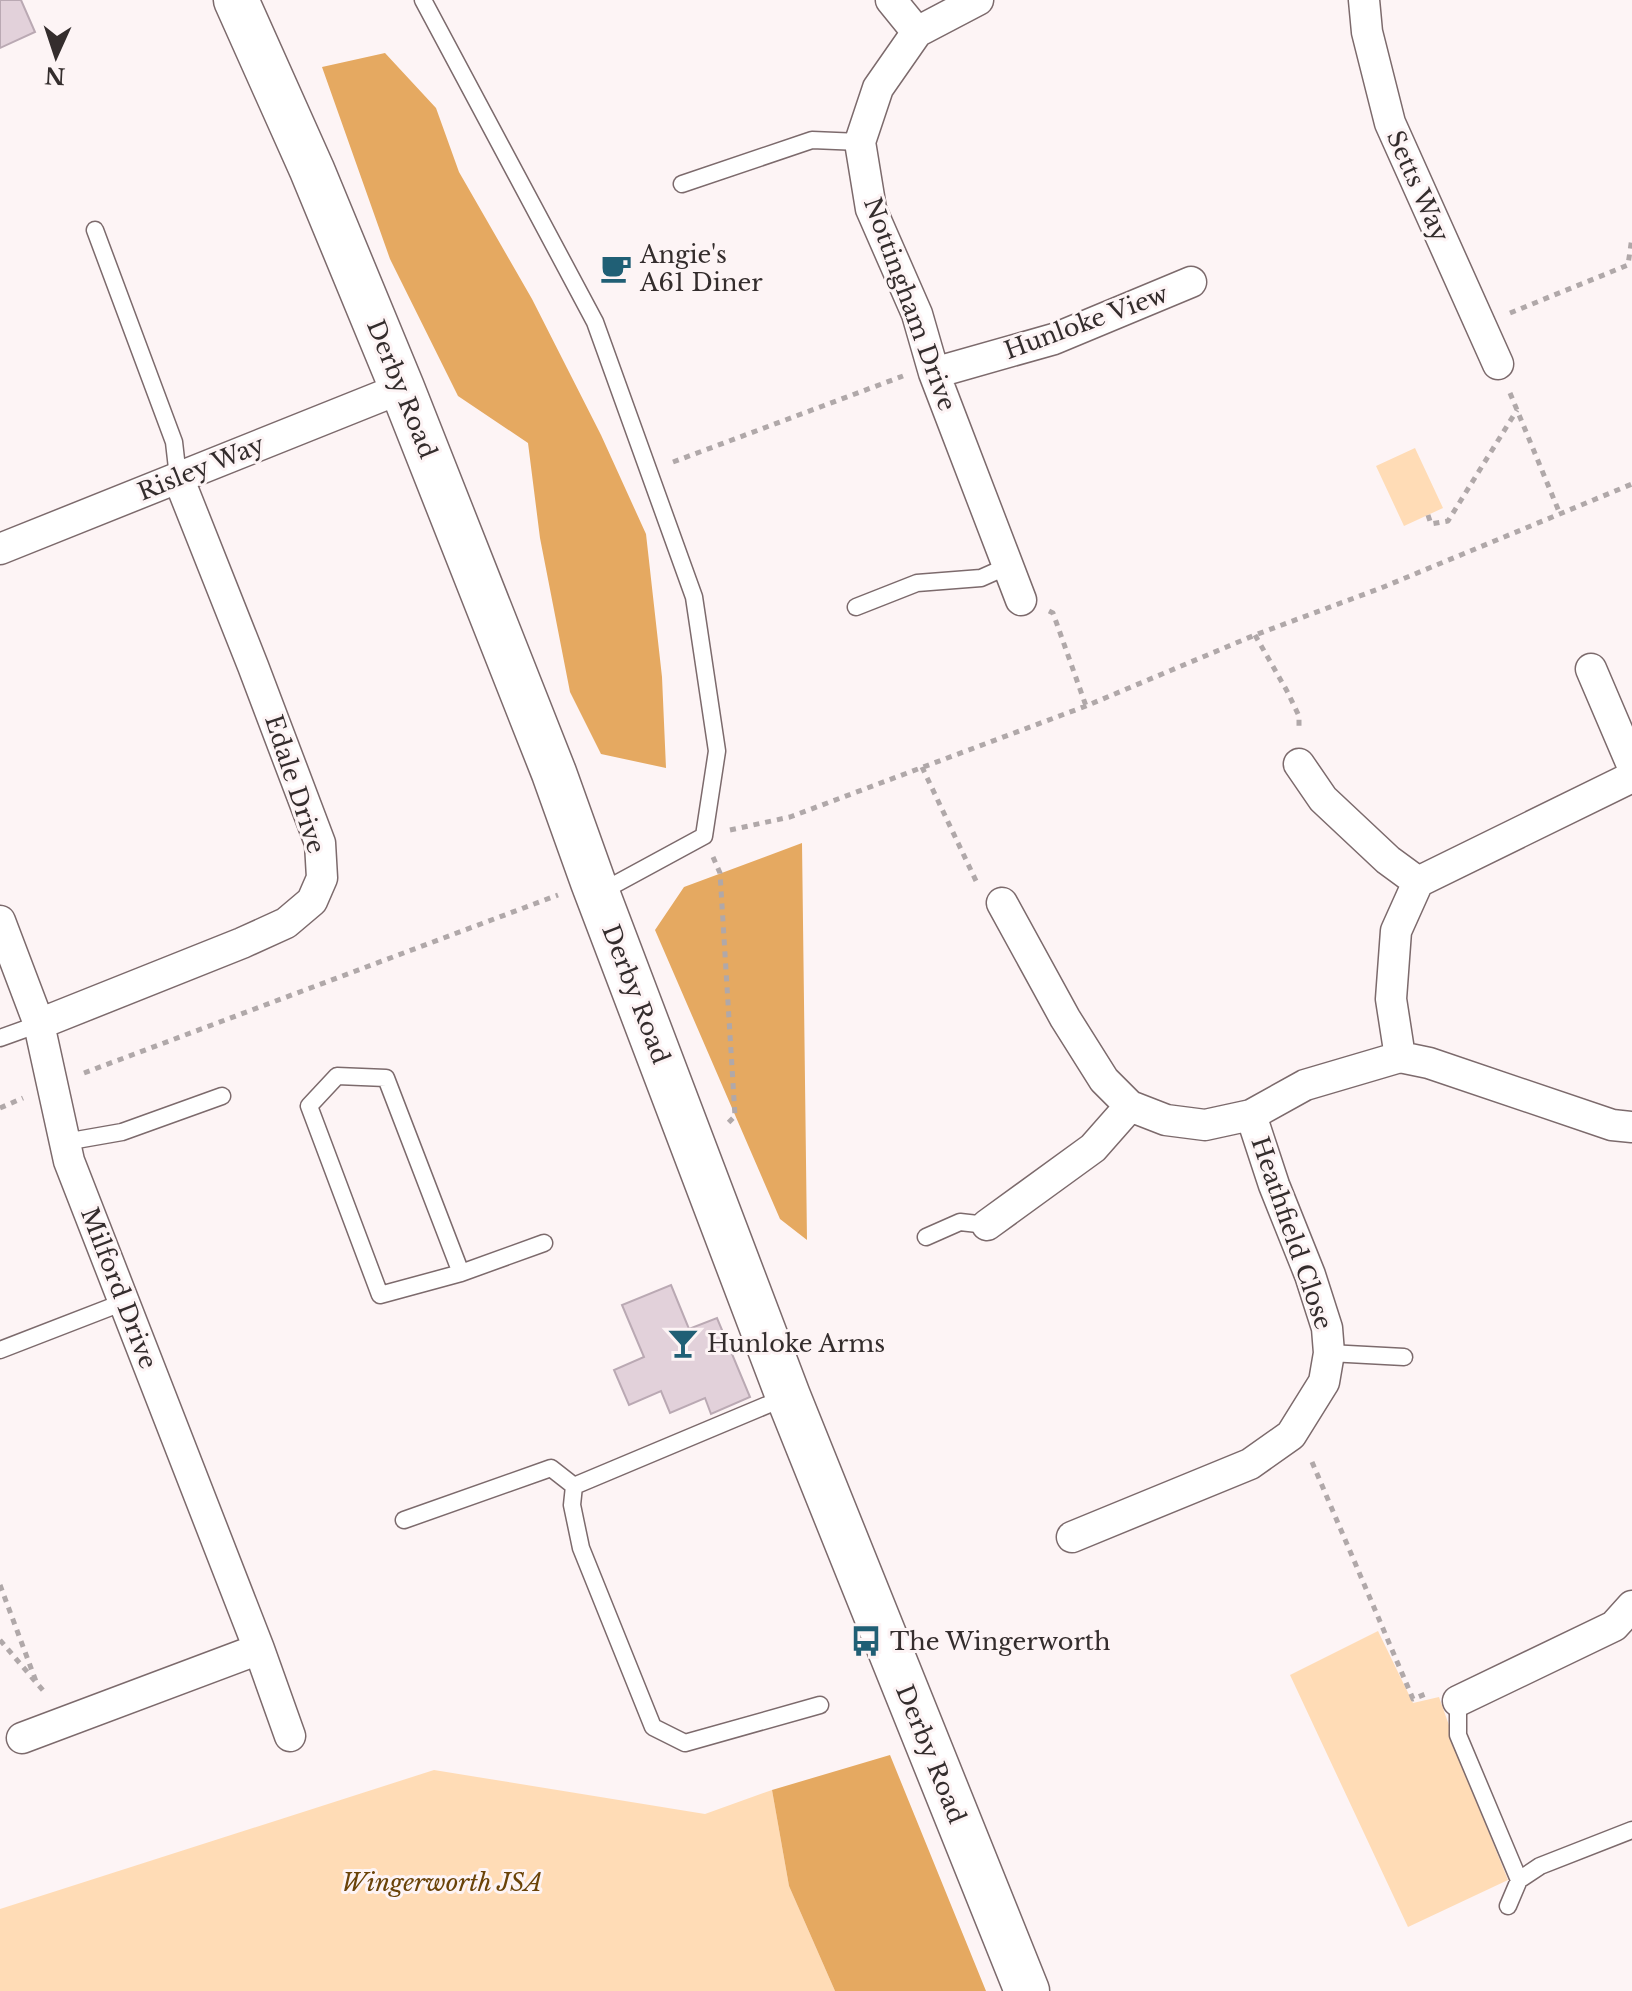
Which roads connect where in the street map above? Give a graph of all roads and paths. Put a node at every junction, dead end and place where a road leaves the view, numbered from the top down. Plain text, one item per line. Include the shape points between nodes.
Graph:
1 (236, 0) edge
2 (423, 0) edge
3 (891, 0) edge
4 (978, 0) edge
5 (1364, 0) edge
6 (917, 32) junction
7 (860, 142) junction
8 (682, 184) dead end
9 (95, 230) dead end
10 (1632, 237) edge
11 (1191, 282) dead end
12 (1480, 326) junction
13 (1498, 364) joint
14 (933, 369) junction
15 (402, 388) junction
16 (1517, 410) junction
17 (649, 470) junction
18 (178, 477) junction
19 (1632, 484) edge
20 (1560, 514) junction
21 (1428, 515) dead end
22 (0, 549) edge
23 (1008, 566) junction
24 (1021, 600) joint
25 (856, 607) dead end
26 (1255, 635) junction
27 (1591, 669) dead end
28 (1086, 706) junction
29 (1299, 716) dead end
30 (1299, 764) dead end
31 (1632, 765) edge
32 (922, 767) junction
33 (1632, 777) edge
34 (704, 836) junction
35 (1418, 882) junction
36 (595, 888) junction
37 (1002, 903) joint
38 (0, 921) edge
39 (39, 1024) junction
40 (0, 1038) edge
41 (1400, 1057) junction
42 (51, 1086) junction
43 (222, 1096) dead end
44 (1130, 1106) junction
45 (0, 1108) edge
46 (1251, 1115) junction
47 (1632, 1127) edge
48 (65, 1142) junction
49 (697, 1154) junction
50 (987, 1225) joint
51 (926, 1237) dead end
52 (544, 1243) dead end
53 (461, 1273) junction
54 (124, 1302) junction
55 (0, 1350) edge
56 (1329, 1353) junction
57 (1404, 1357) dead end
58 (788, 1396) junction
59 (1291, 1435) junction
60 (574, 1486) junction
61 (404, 1520) dead end
62 (1072, 1537) dead end
63 (0, 1585) edge
64 (1632, 1606) edge
65 (0, 1640) edge
66 (259, 1649) junction
67 (37, 1684) junction
68 (1458, 1701) junction
69 (820, 1705) dead end
70 (67, 1721) junction
71 (290, 1736) dead end
72 (22, 1738) dead end
73 (1632, 1830) edge
74 (1519, 1880) junction
75 (1508, 1906) dead end
76 (1027, 1991) edge

1 - 15 highway, Derby Road
2 - 17 lane via 595,322
3 - 6 street
4 - 6 street, Nottingham Drive
5 - 12 street, Setts Way via 1390,123
6 - 7 street, Nottingham Drive via 878,88
7 - 8 lane via 812,140
7 - 14 street, Nottingham Drive via 871,209 917,314
9 - 18 lane via 174,442
10 - 12 path via 1628,265
11 - 14 street, Hunloke View via 1054,339
12 - 13 street, Setts Way
13 - 16 path
14 - 17 path
14 - 23 street, Nottingham Drive
15 - 18 street, Risley Way
15 - 36 highway, Derby Road
16 - 20 path
16 - 21 path via 1448,521 1431,524
17 - 34 lane via 694,597 717,751
18 - 22 street, Risley Way
18 - 39 street, Edale Drive via 320,843 322,878 312,901 286,923
19 - 20 path
20 - 26 path
23 - 24 street, Nottingham Drive
23 - 25 lane via 981,578 917,583
24 - 28 path via 1053,613
26 - 28 path
26 - 29 path
27 - 31 street
28 - 32 path
30 - 35 street via 1323,799
32 - 34 path via 790,817
32 - 37 path via 981,891
33 - 35 street
34 - 36 lane
34 - 49 path via 720,873 735,1116
35 - 41 street via 1396,931 1391,999
36 - 42 path
36 - 49 highway, Derby Road
37 - 44 street via 1104,1080
38 - 39 street, Milford Drive
39 - 40 lane
39 - 42 street, Milford Drive
41 - 46 street via 1305,1085
41 - 47 street
42 - 45 path
42 - 48 street, Milford Drive
43 - 48 lane via 122,1132
44 - 46 street via 1166,1120 1205,1125
44 - 50 street via 1093,1148
46 - 56 street, Heathfield Close via 1310,1275
48 - 54 street, Milford Drive
49 - 58 highway, Derby Road
50 - 51 lane via 960,1222
52 - 53 lane
53 - 53 lane via 380,1295 309,1106 337,1076 386,1078
54 - 55 lane
54 - 66 street, Milford Drive
56 - 57 lane
56 - 59 street, Heathfield Close via 1324,1382
58 - 60 lane
58 - 76 highway, Derby Road
59 - 62 street, Heathfield Close via 1250,1464
59 - 68 path via 1308,1453 1413,1699 1437,1690
60 - 61 lane via 551,1468
60 - 69 lane via 572,1505 581,1548 653,1727 685,1743
63 - 67 path
64 - 68 street via 1614,1626
65 - 67 path
66 - 70 street
66 - 71 street, Milford Drive
67 - 70 path
68 - 74 lane via 1458,1735
70 - 72 street
73 - 74 lane via 1540,1866
74 - 75 lane

